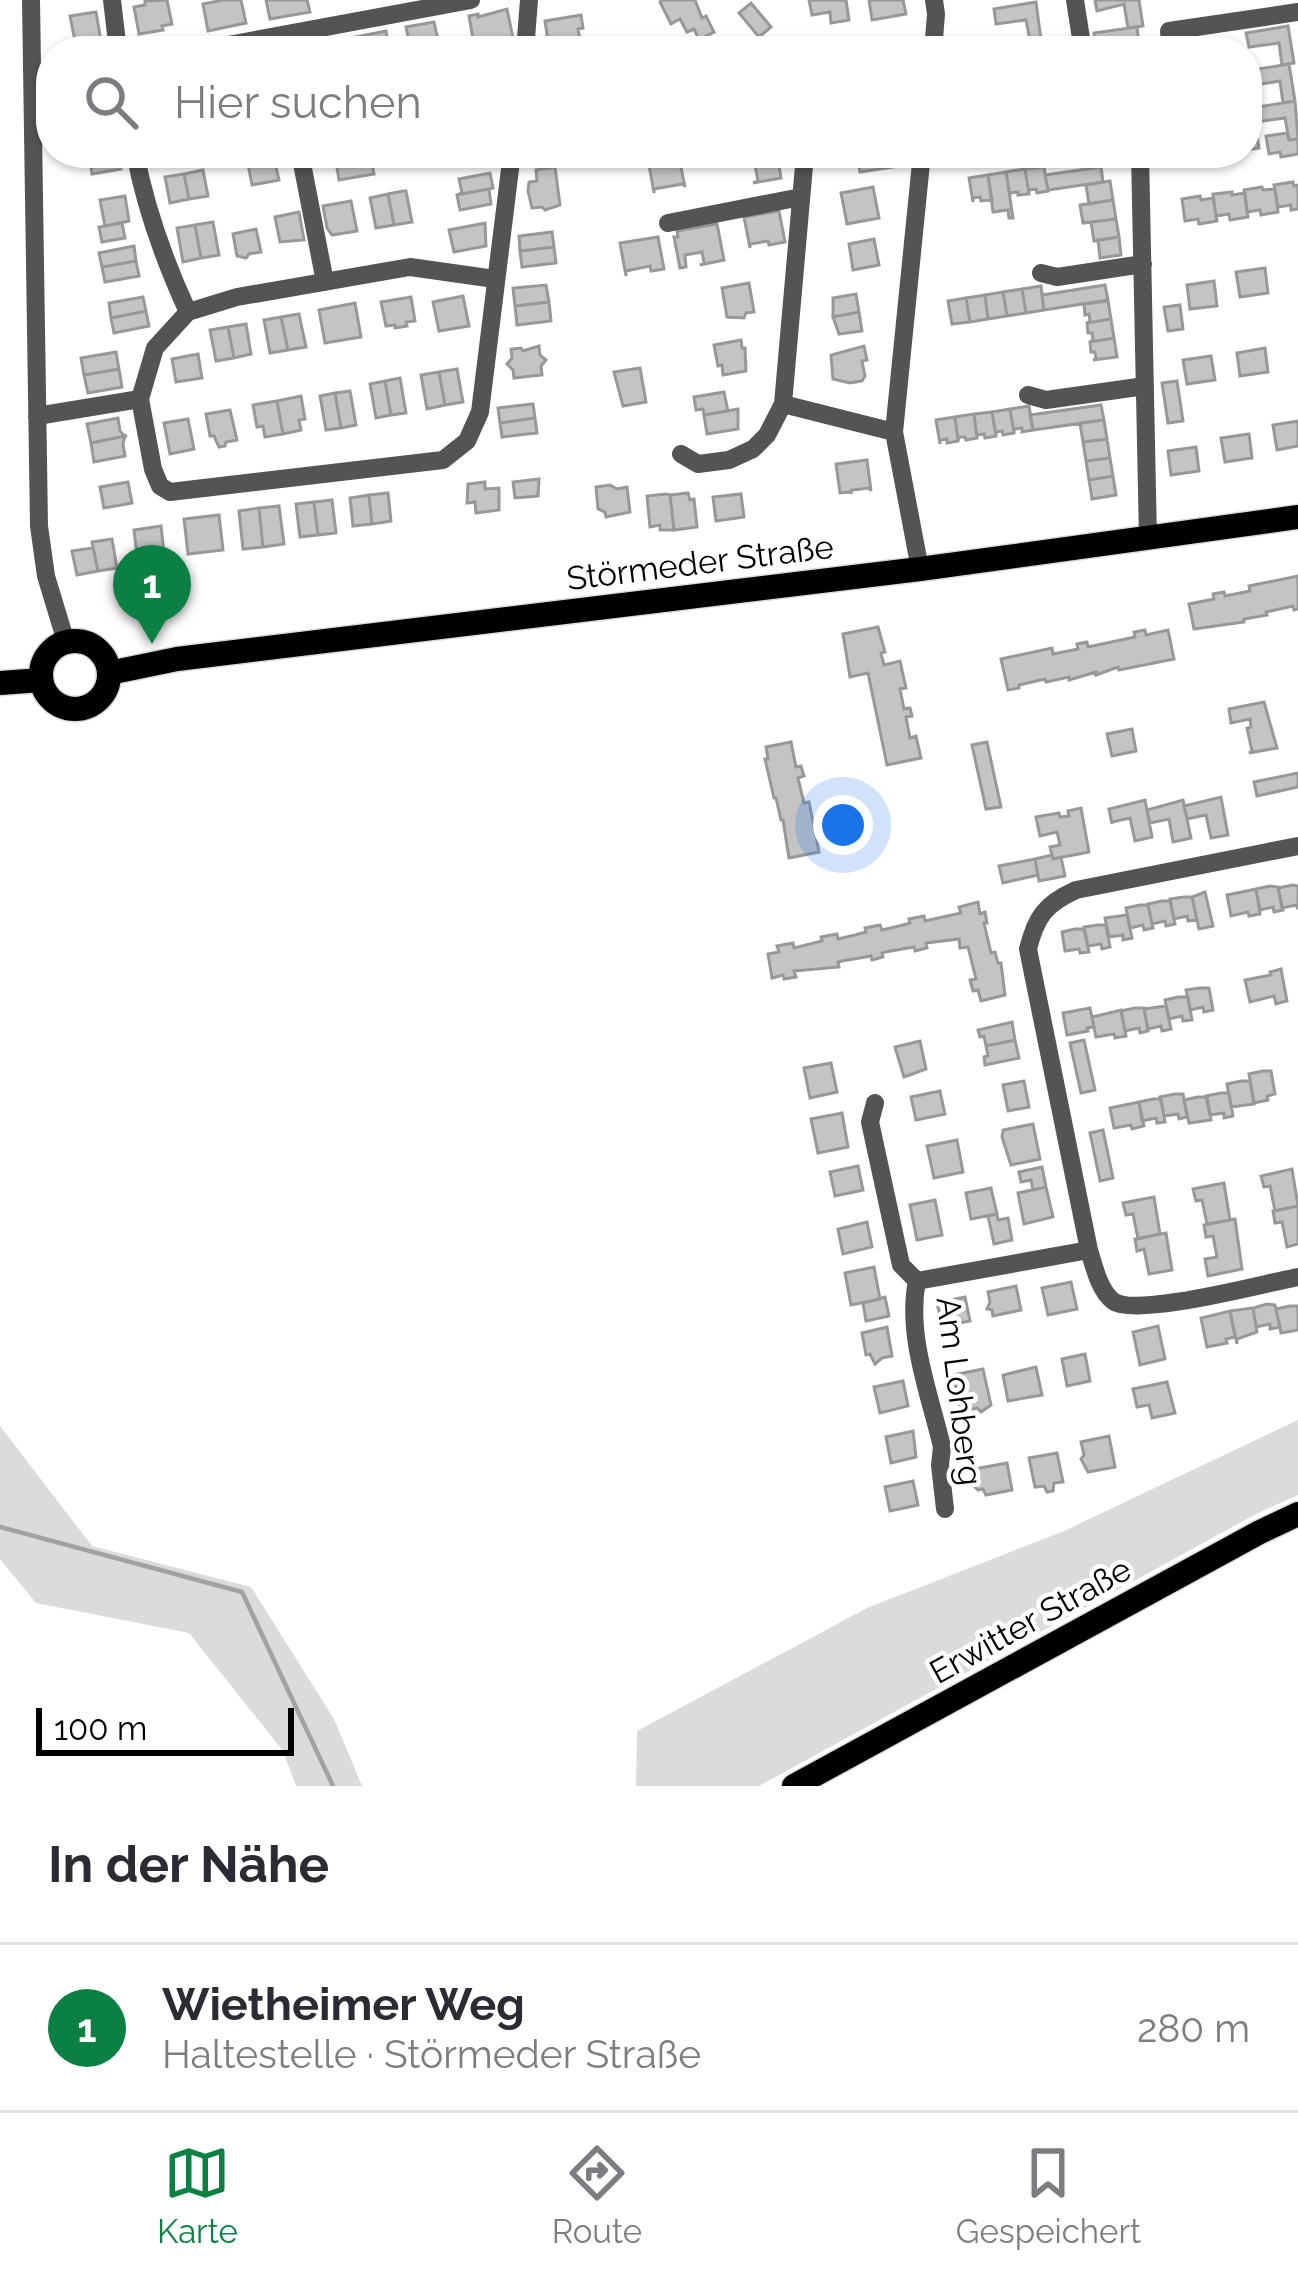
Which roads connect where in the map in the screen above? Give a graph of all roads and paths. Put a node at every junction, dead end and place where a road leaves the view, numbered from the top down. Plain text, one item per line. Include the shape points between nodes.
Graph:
1 (31, 0) edge
2 (112, 0) edge
3 (471, 0) edge
4 (530, 0) edge
5 (934, 0) edge
6 (1075, 0) edge
7 (1298, 12) edge
8 (36, 36) edge
9 (116, 36) edge
10 (277, 36) edge
11 (526, 36) edge
12 (934, 36) edge
13 (1081, 36) edge
14 (1169, 36) edge
15 (41, 168) edge
16 (138, 168) edge
17 (303, 168) edge
18 (510, 168) edge
19 (804, 168) edge
20 (920, 168) edge
21 (1140, 168) edge
22 (801, 197) junction
23 (668, 223) dead end
24 (1143, 264) junction
25 (1041, 273) dead end
26 (495, 279) junction
27 (325, 282) junction
28 (188, 312) junction
29 (1144, 386) junction
30 (1028, 395) dead end
31 (140, 399) junction
32 (784, 404) junction
33 (37, 416) junction
34 (894, 432) junction
35 (681, 454) dead end
36 (1298, 517) edge
37 (1148, 539) junction
38 (920, 569) junction
39 (66, 642) junction
40 (109, 673) junction
41 (41, 680) junction
42 (0, 683) edge
43 (1298, 846) edge
44 (874, 1103) dead end
45 (1089, 1250) junction
46 (1298, 1277) edge
47 (917, 1281) junction
48 (945, 1508) dead end
49 (1298, 1514) edge
50 (794, 1786) edge

1 - 8 street
2 - 9 street
3 - 10 street
4 - 11 street
5 - 12 street
6 - 13 street
7 - 14 street
15 - 33 street
16 - 28 street via 161,254
17 - 27 street
18 - 26 street
19 - 22 street
20 - 34 street
21 - 24 street
22 - 23 street
22 - 32 street
24 - 25 street
24 - 29 street
26 - 27 street via 410,267
26 - 31 street via 480,412 467,441 443,460 170,492 154,469
27 - 28 street
28 - 31 street via 155,348
29 - 30 street via 1046,400
29 - 37 street
31 - 33 street
32 - 34 street
32 - 35 street via 754,449 698,464
33 - 39 street via 39,526
34 - 38 street
36 - 37 main road, Störmeder Straße
37 - 38 main road, Störmeder Straße
38 - 40 main road, Störmeder Straße
39 - 40 main road via 95,647
39 - 41 main road via 47,656
40 - 41 main road, Störmeder Straße via 97,701 77,709 57,704
41 - 42 main road
43 - 45 street via 1076,890 1034,924 1033,984
44 - 47 street, Am Lohberg via 870,1122 902,1265
45 - 46 street via 1114,1302 1136,1308
45 - 47 street, Am Lohberg
47 - 48 street, Am Lohberg via 917,1342 942,1447
49 - 50 main road, Erwitter Straße

